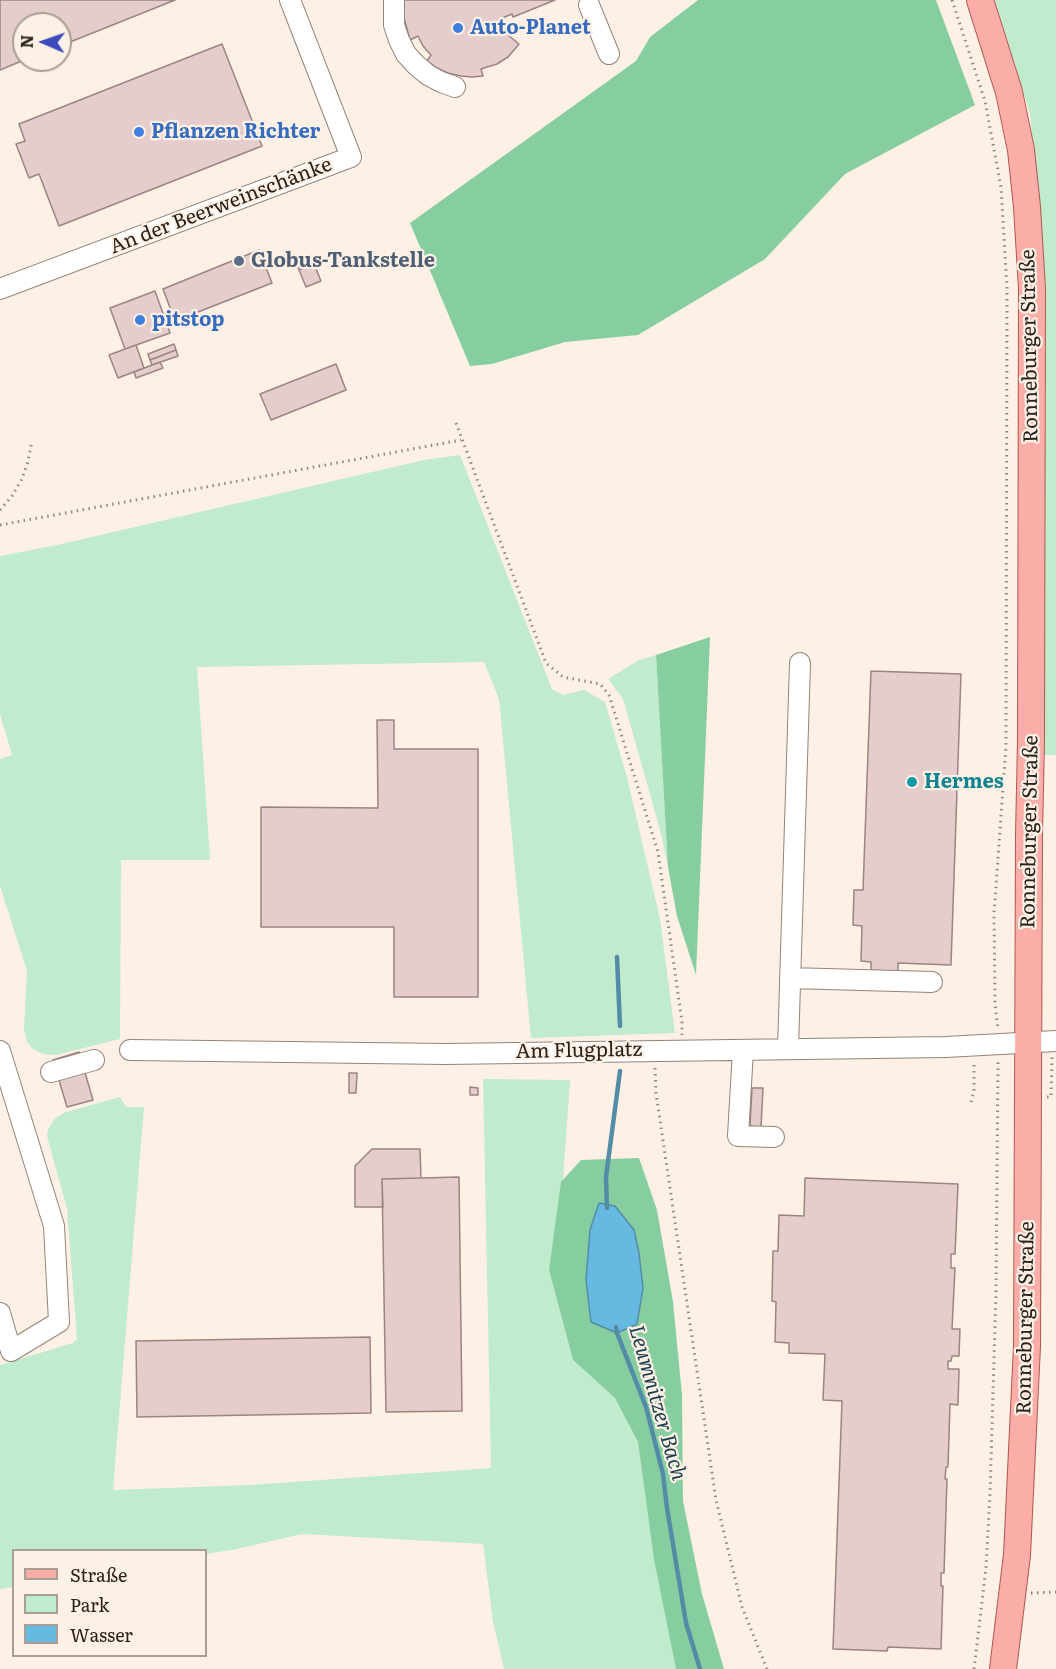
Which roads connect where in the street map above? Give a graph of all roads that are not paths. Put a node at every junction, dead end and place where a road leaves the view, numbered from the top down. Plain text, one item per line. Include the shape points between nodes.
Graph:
1 (290, 0) edge
2 (394, 0) edge
3 (980, 0) edge
4 (589, 5) dead end
5 (609, 54) dead end
6 (455, 87) dead end
7 (0, 289) edge
8 (800, 663) dead end
9 (790, 978) junction
10 (932, 982) dead end
11 (1056, 1041) edge
12 (1028, 1042) junction
13 (788, 1048) junction
14 (130, 1050) dead end
15 (743, 1050) junction
16 (0, 1051) edge
17 (94, 1060) dead end
18 (51, 1072) dead end
19 (774, 1137) dead end
20 (0, 1313) edge
21 (6, 1353) edge
22 (1003, 1669) edge

1 - 7 street, An der Beerweinschänke via 351,157
2 - 6 street via 394,26 406,54 428,75
3 - 12 main road, Ronneburger Straße via 1009,92 1021,150 1032,289
4 - 5 street
8 - 9 street
9 - 10 street
9 - 13 street
11 - 12 street, Am Flugplatz
12 - 13 street, Am Flugplatz
12 - 22 main road, Ronneburger Straße via 1027,1346 1017,1555
13 - 15 street, Am Flugplatz
14 - 15 street, Am Flugplatz via 416,1054
15 - 19 street via 738,1136
16 - 21 street via 54,1226 59,1322
17 - 18 street
20 - 21 street

